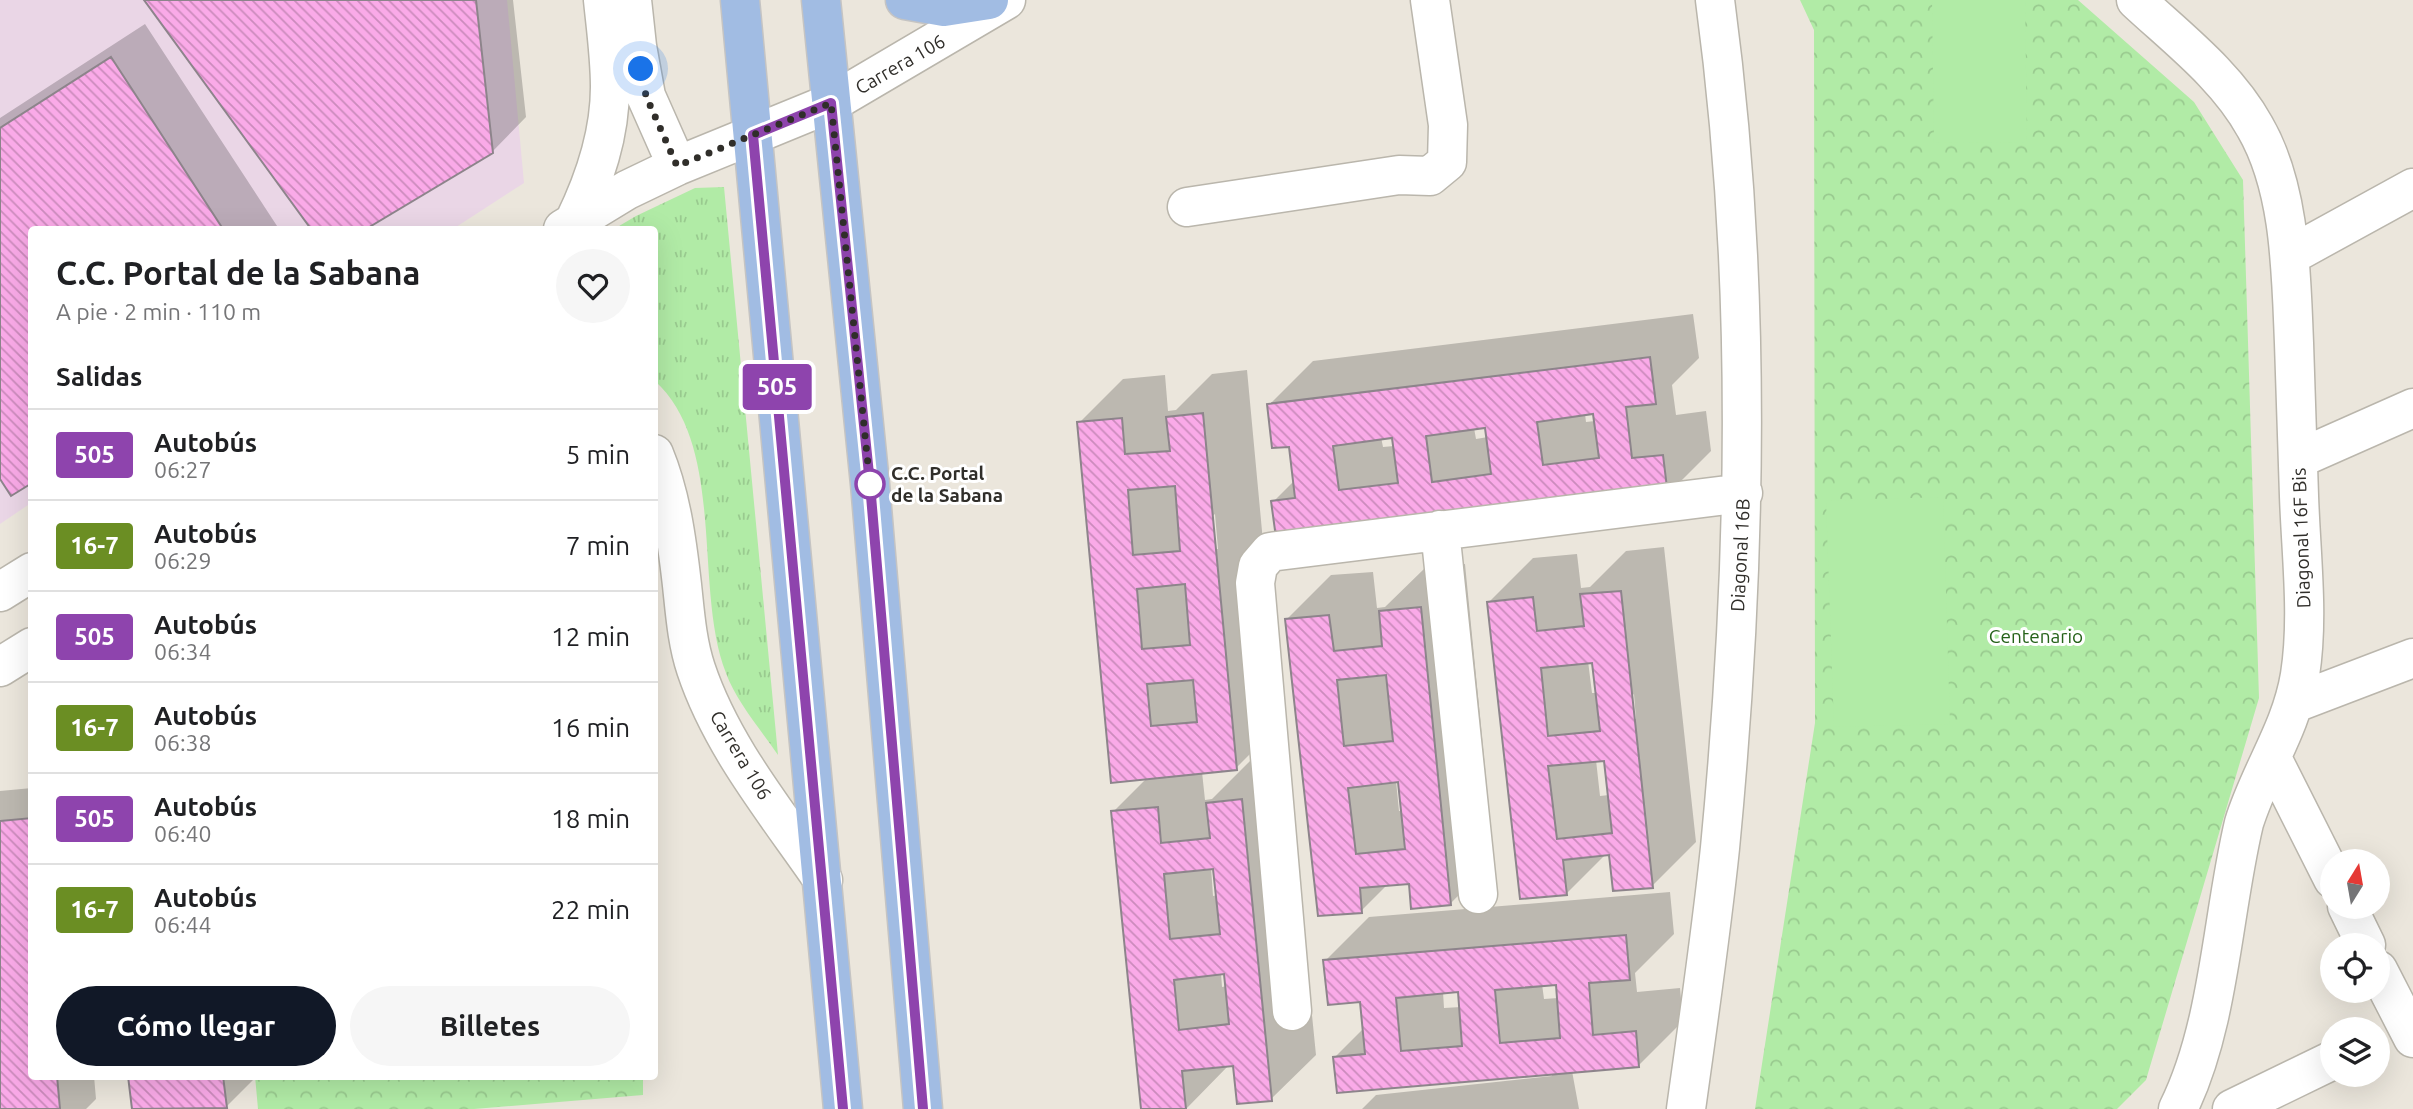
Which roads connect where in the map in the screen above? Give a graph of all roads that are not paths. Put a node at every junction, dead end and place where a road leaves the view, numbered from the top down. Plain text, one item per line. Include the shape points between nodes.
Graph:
1 (603, 0) edge
2 (632, 0) edge
3 (740, 0) edge
4 (821, 0) edge
5 (905, 0) edge
6 (989, 0) edge
7 (1006, 0) edge
8 (1430, 0) edge
9 (1715, 0) edge
10 (2136, 0) edge
11 (831, 103) junction
12 (753, 135) junction
13 (677, 166) junction
14 (2413, 188) edge
15 (1187, 207) dead end
16 (568, 226) edge
17 (2291, 255) junction
18 (2413, 408) edge
19 (2298, 459) junction
20 (658, 463) edge
21 (1743, 493) junction
22 (1440, 530) junction
23 (28, 574) edge
24 (0, 592) edge
25 (28, 650) edge
26 (2413, 658) edge
27 (0, 667) edge
28 (2295, 703) junction
29 (2272, 758) junction
30 (2320, 853) edge
31 (823, 880) junction
32 (1478, 894) dead end
33 (2390, 999) edge
34 (1292, 1011) dead end
35 (2403, 1031) edge
36 (2320, 1066) edge
37 (844, 1109) edge
38 (923, 1109) edge
39 (1686, 1109) edge
40 (2178, 1109) edge
41 (2232, 1109) edge

1 - 16 street via 610,86 607,121 590,190
2 - 13 street via 646,96
3 - 12 main road
4 - 11 main road
5 - 6 main road via 944,7
7 - 11 street, Carrera 106
8 - 15 street via 1448,125 1447,162 1430,176 1399,175
9 - 21 street, Diagonal 16B via 1736,216
10 - 17 street, Diagonal 16F Bis via 2217,74 2255,126 2273,166
11 - 12 street, Carrera 106
11 - 38 main road via 874,526
12 - 13 street, Carrera 106
12 - 31 main road
13 - 16 street, Carrera 106
14 - 17 street
17 - 19 street, Diagonal 16F Bis
18 - 19 street
19 - 28 street, Diagonal 16F Bis via 2304,602
20 - 31 street, Carrera 106 via 666,482 696,670 738,757
21 - 22 street
21 - 39 street, Diagonal 16B via 1721,839
22 - 32 street
22 - 34 street via 1270,552 1258,566 1255,583
23 - 24 street
25 - 27 street
26 - 28 street
28 - 29 street, Diagonal 16F Bis
29 - 30 street
29 - 40 street, Diagonal 16F Bis via 2244,823 2204,1034
31 - 37 main road
33 - 35 street
36 - 41 street

